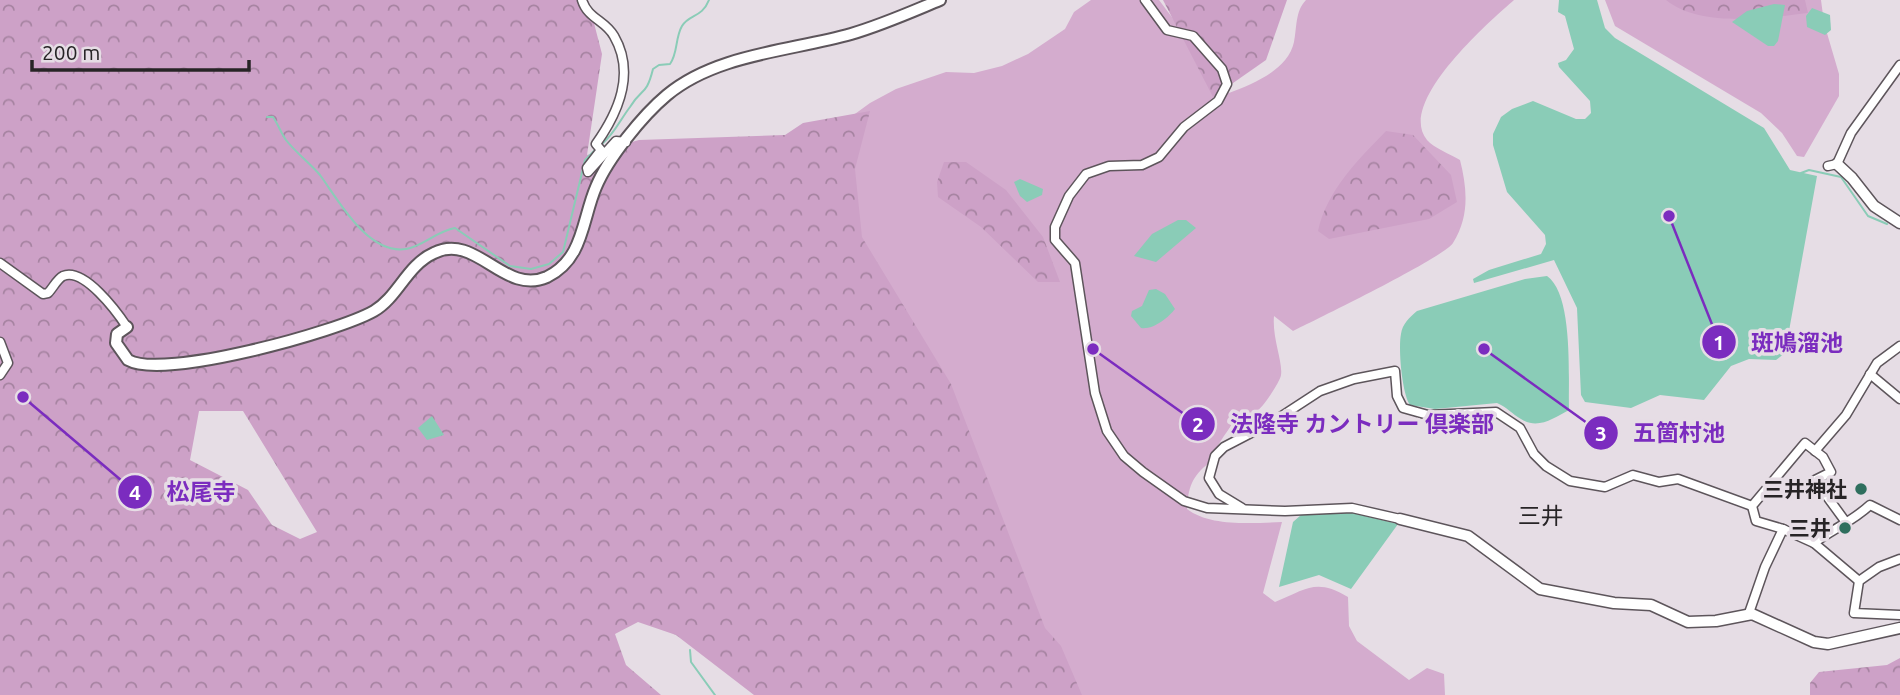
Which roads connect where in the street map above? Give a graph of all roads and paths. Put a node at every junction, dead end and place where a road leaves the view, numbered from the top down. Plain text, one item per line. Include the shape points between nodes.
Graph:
1 (582, 0) edge
2 (940, 0) edge
3 (1145, 0) edge
4 (1900, 65) edge
5 (626, 142) junction
6 (1832, 165) joint
7 (1900, 223) edge
8 (0, 263) edge
9 (127, 327) joint
10 (0, 342) edge
11 (1900, 346) edge
12 (1870, 374) junction
13 (0, 375) edge
14 (1900, 398) edge
15 (1815, 451) junction
16 (1752, 506) junction
17 (1242, 509) junction
18 (1399, 519) joint
19 (1900, 520) edge
20 (1845, 522) junction
21 (1783, 529) junction
22 (1814, 543) junction
23 (1900, 559) edge
24 (1859, 581) junction
25 (1749, 613) junction
26 (1900, 615) edge
27 (1900, 628) edge

1 - 5 street via 585,9 615,36 624,72 614,120 588,172 616,141
2 - 5 main road via 852,33 704,72 660,101
3 - 17 street via 1167,30 1193,36 1222,69 1227,84 1218,101 1185,127 1159,158 1086,174 1069,196 1055,227 1055,240 1075,263 1095,393 1117,448 1184,501 1207,508
4 - 6 street
5 - 9 main road via 596,187 579,244 545,278 514,278 466,251 436,251 410,271 376,310 355,320 264,348 180,365 140,365 123,356 117,334
6 - 7 street via 1852,178 1874,206
8 - 9 street via 43,294 60,277 83,280 109,302
10 - 13 street via 8,363
11 - 12 street
12 - 14 street
12 - 15 street via 1846,415
15 - 16 street via 1805,443
15 - 20 street via 1831,472 1815,480
16 - 17 street via 1678,479 1659,482 1633,475 1605,488 1570,481 1546,466 1520,428 1496,412 1428,415 1403,408 1395,371 1320,391 1224,447 1215,456 1209,478 1219,494
16 - 21 street via 1756,522
17 - 18 street via 1352,508
18 - 25 street via 1468,536 1540,589 1651,605 1688,622
19 - 20 street via 1870,505 1853,521
20 - 22 street
21 - 22 street
21 - 25 street
22 - 24 street
23 - 24 street
24 - 26 street via 1854,613
25 - 27 street via 1819,643 1839,643

